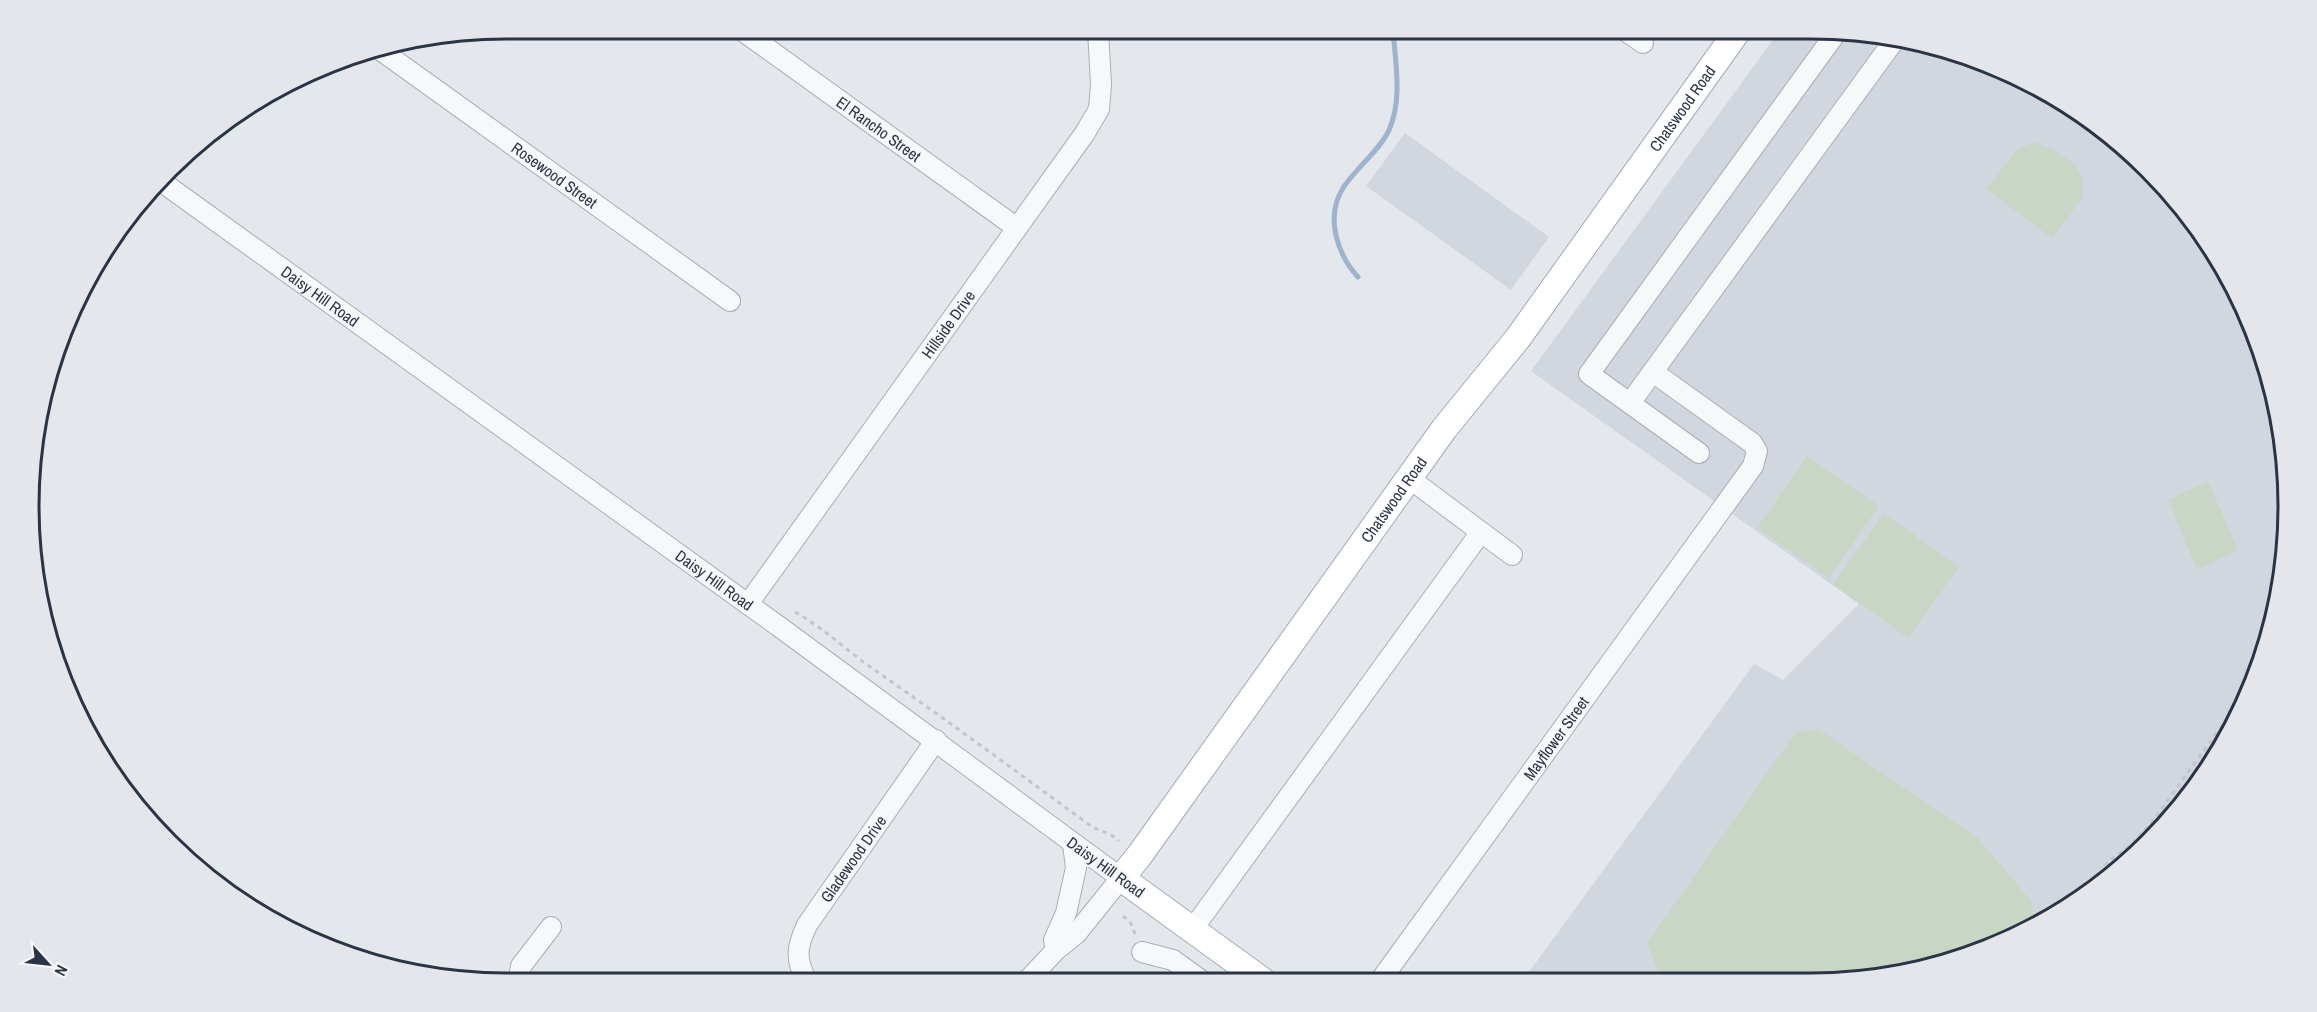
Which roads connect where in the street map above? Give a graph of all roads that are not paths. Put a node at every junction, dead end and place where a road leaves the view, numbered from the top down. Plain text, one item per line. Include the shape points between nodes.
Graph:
1 (755, 39) edge
2 (1099, 39) edge
3 (1638, 39) edge
4 (1734, 39) edge
5 (1831, 40) edge
6 (1643, 43) dead end
7 (1890, 46) edge
8 (386, 55) edge
9 (167, 186) edge
10 (1017, 228) junction
11 (730, 301) dead end
12 (1653, 372) junction
13 (1630, 403) junction
14 (1699, 453) dead end
15 (1409, 478) junction
16 (1481, 532) junction
17 (1512, 555) dead end
18 (748, 604) junction
19 (936, 740) junction
20 (1072, 844) junction
21 (1120, 879) junction
22 (550, 927) dead end
23 (1192, 930) junction
24 (1056, 950) junction
25 (1143, 952) road end
26 (520, 973) edge
27 (803, 973) edge
28 (1034, 973) edge
29 (1191, 973) edge
30 (1252, 973) edge
31 (1386, 973) edge

1 - 10 street, El Rancho Street
2 - 10 street, Hillside Drive via 1100,109
3 - 6 street
4 - 15 main road, Chatswood Road via 1518,338
5 - 13 street via 1589,374
7 - 12 street
8 - 11 street, Rosewood Street
9 - 18 street, Daisy Hill Road
10 - 18 street, Hillside Drive
12 - 13 street
12 - 31 street, Mayflower Street via 1752,443 1757,450 1753,466
13 - 14 street
15 - 16 street
15 - 21 main road, Chatswood Road
16 - 17 street
16 - 23 street
18 - 19 street, Daisy Hill Road
19 - 20 street, Daisy Hill Road
19 - 27 street, Gladewood Drive via 807,925 798,945
20 - 21 street, Daisy Hill Road
20 - 24 street via 1076,868 1066,914 1054,940
21 - 23 main road, Daisy Hill Road
21 - 24 street, Chatswood Road via 1076,934
22 - 26 street
23 - 30 main road, Daisy Hill Road
24 - 28 street, Chatswood Road
25 - 29 street via 1173,960

